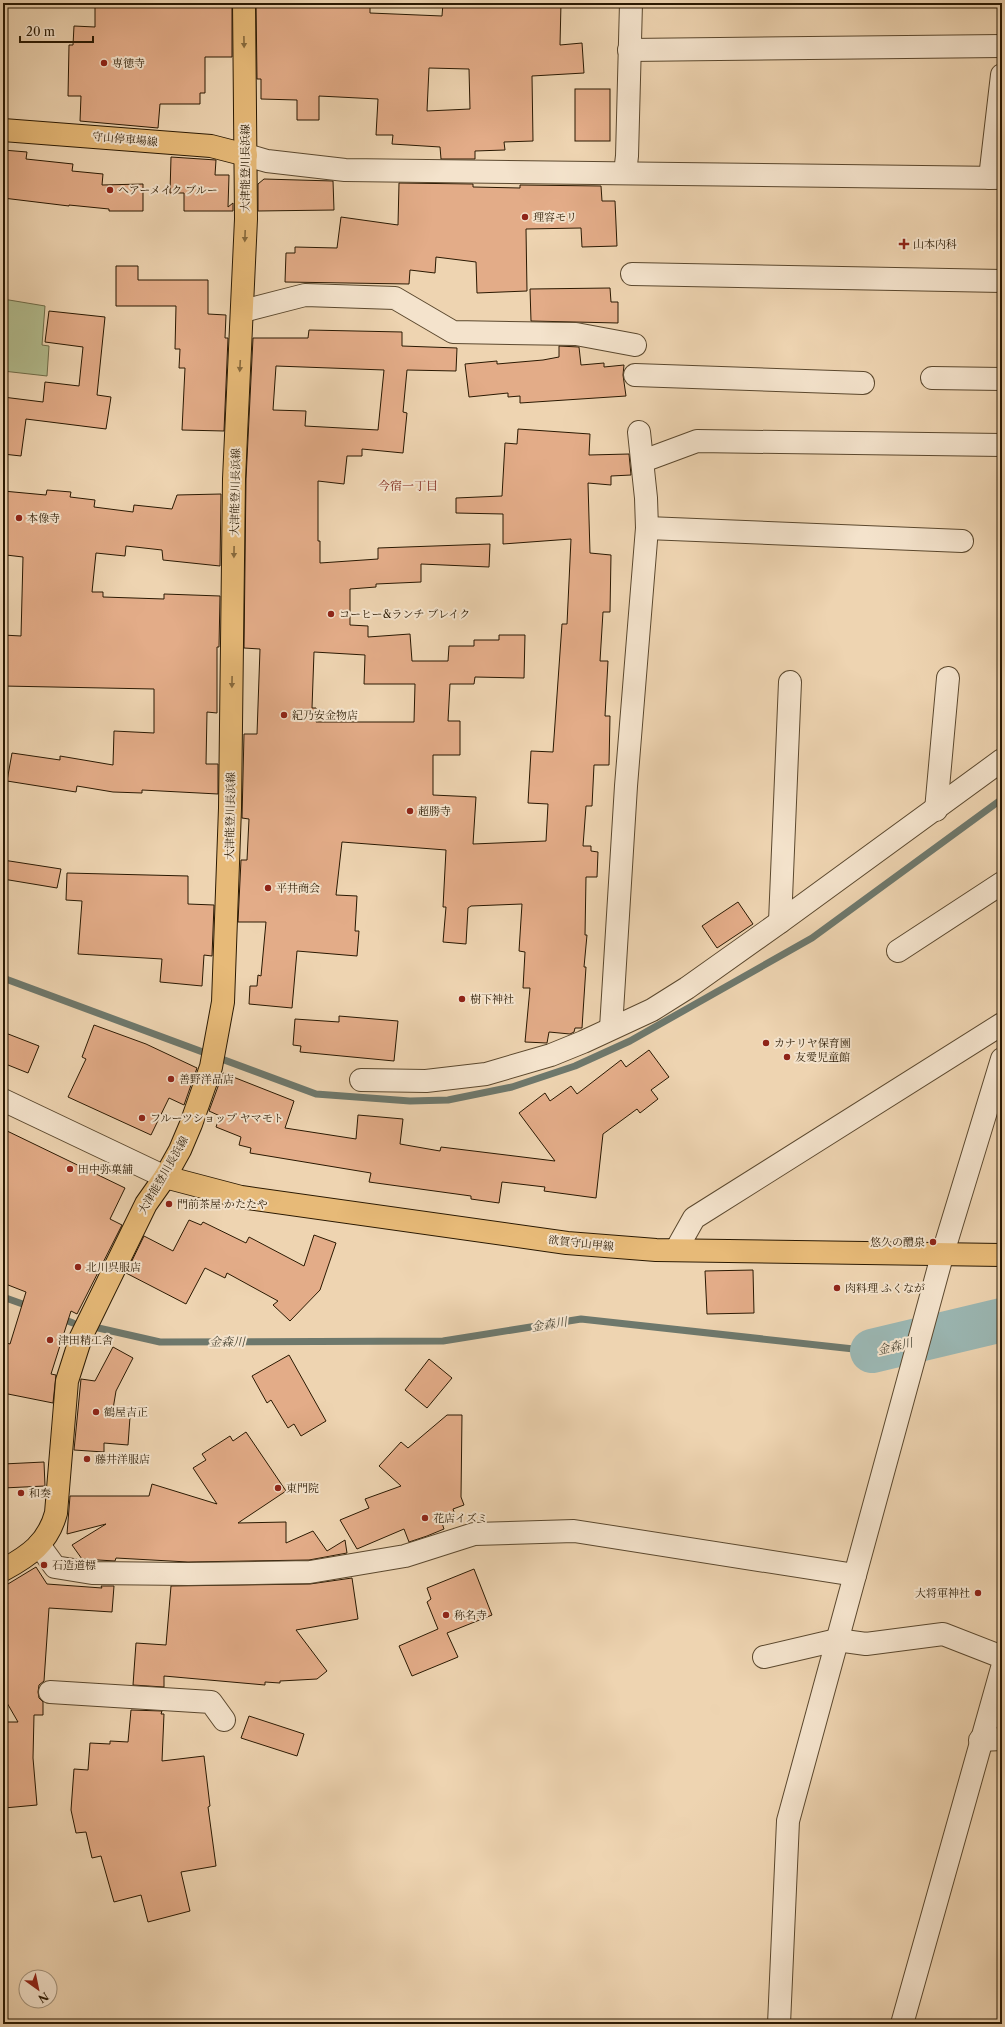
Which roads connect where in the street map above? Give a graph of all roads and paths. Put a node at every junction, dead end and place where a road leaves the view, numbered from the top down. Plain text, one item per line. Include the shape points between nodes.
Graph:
1 (244, 3) edge
2 (631, 3) edge
3 (1002, 46) edge
4 (629, 50) junction
5 (1002, 75) edge
6 (3, 130) edge
7 (246, 155) junction
8 (625, 173) junction
9 (996, 178) edge
10 (632, 274) dead end
11 (1002, 281) edge
12 (243, 311) junction
13 (635, 345) dead end
14 (635, 375) dead end
15 (932, 378) dead end
16 (1002, 380) edge
17 (863, 383) dead end
18 (639, 432) dead end
19 (1002, 445) edge
20 (643, 460) junction
21 (646, 528) junction
22 (962, 541) dead end
23 (948, 678) dead end
24 (790, 682) dead end
25 (1002, 760) edge
26 (936, 810) junction
27 (1002, 883) edge
28 (780, 922) junction
29 (898, 951) dead end
30 (1002, 1024) edge
31 (611, 1028) junction
32 (1001, 1064) edge
33 (361, 1080) dead end
34 (3, 1100) edge
35 (165, 1177) junction
36 (676, 1250) junction
37 (942, 1255) junction
38 (1002, 1256) edge
39 (39, 1546) junction
40 (3, 1570) edge
41 (855, 1575) junction
42 (837, 1640) junction
43 (764, 1657) dead end
44 (1002, 1657) edge
45 (1002, 1668) edge
46 (50, 1692) dead end
47 (224, 1720) dead end
48 (1002, 1739) edge
49 (980, 1740) junction
50 (779, 2024) edge
51 (902, 2024) edge

1 -> 7 main road, 大津能登川長浜線
2 - 4 street
3 - 4 street
4 - 8 street
5 - 9 street
6 - 7 main road, 守山停車場線 via 211,146
7 - 8 street via 267,161 345,170
7 -> 12 main road, 大津能登川長浜線
8 - 9 street
10 - 11 street
12 - 13 street via 304,295 395,298 453,332 576,334
12 -> 35 main road, 大津能登川長浜線 via 234,479 226,961 223,1002 214,1058 191,1124
14 - 17 street
15 - 16 street
18 - 20 street
19 - 20 street via 697,441
20 - 21 street
21 - 22 street
21 - 31 street via 626,778
23 - 26 street
24 - 28 street
25 - 26 street
26 - 28 street
27 - 29 street
28 - 31 street via 681,992 652,1010
30 - 36 street via 694,1218
31 - 33 street via 551,1055 486,1074 426,1081
32 - 37 street
34 - 35 street
35 - 36 main road, 欲賀守山甲線 via 257,1199 567,1243
35 - 39 main road, 大津能登川長浜線 via 146,1204 81,1337 67,1381 56,1513 50,1532
36 - 37 main road, 欲賀守山甲線
37 - 38 main road, 欲賀守山甲線
37 - 41 street
39 - 40 main road, 大津能登川長浜線 via 25,1558
39 - 41 street via 55,1568 92,1573 310,1572 405,1556 474,1534 574,1531
41 - 42 street
42 - 43 street
42 - 44 street via 866,1644 943,1634
42 - 50 street via 788,1820
45 - 49 street
46 - 47 street via 211,1702
48 - 49 street
49 - 51 street

